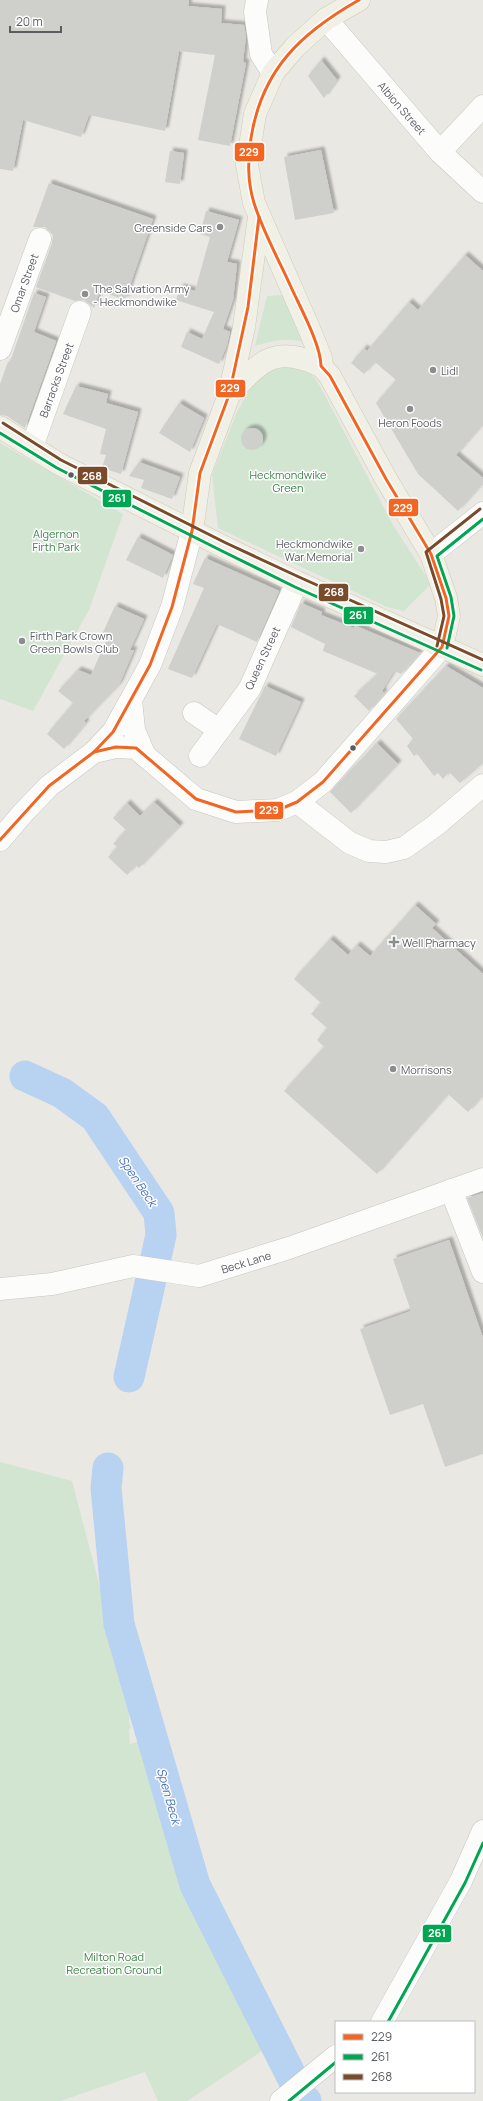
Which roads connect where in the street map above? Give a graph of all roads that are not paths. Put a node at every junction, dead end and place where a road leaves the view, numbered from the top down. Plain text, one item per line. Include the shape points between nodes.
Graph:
1 (257, 0) edge
2 (359, 0) edge
3 (326, 19) junction
4 (273, 73) junction
5 (483, 106) edge
6 (440, 152) junction
7 (483, 192) edge
8 (259, 217) junction
9 (40, 239) dead end
10 (80, 312) dead end
11 (0, 349) edge
12 (321, 366) junction
13 (229, 395) junction
14 (0, 427) edge
15 (32, 447) junction
16 (483, 513) edge
17 (192, 531) junction
18 (431, 554) junction
19 (297, 582) junction
20 (442, 647) junction
21 (483, 665) edge
22 (131, 700) junction
23 (194, 713) dead end
24 (219, 730) junction
25 (94, 752) junction
26 (145, 756) junction
27 (200, 756) dead end
28 (483, 785) edge
29 (297, 802) junction
30 (0, 840) edge
31 (483, 1179) edge
32 (452, 1190) junction
33 (483, 1272) edge
34 (0, 1289) edge
35 (483, 1831) edge
36 (383, 2021) edge
37 (335, 2057) edge
38 (284, 2098) edge

1 - 4 street via 255,12 261,54
2 - 3 main road
3 - 4 main road via 295,47
3 - 6 street, Albion Street
4 - 8 main road via 255,114 247,165
5 - 6 street
6 - 7 street, Albion Street
8 - 12 main road via 308,326 321,358
8 - 13 main road via 248,307
9 - 11 street, Omar Street
10 - 15 street, Barracks Street
12 - 13 main road via 302,357 279,355 265,361 250,373
12 - 18 main road via 330,376 386,479
13 - 17 main road via 200,473
14 - 15 main road
15 - 17 main road via 59,464
16 - 18 street
17 - 19 main road
17 - 22 street via 172,607 150,665
18 - 20 main road via 446,598 449,616
19 - 20 main road
19 - 24 street, Queen Street via 250,688
20 - 21 main road
20 - 29 street via 323,782
22 - 25 street via 113,732
22 - 26 street via 134,730
23 - 24 street
24 - 27 street, Queen Street
25 - 26 street via 116,747 136,748
25 - 30 street via 49,786
26 - 29 street via 196,799 236,812 278,810
28 - 29 street via 404,848 386,852 369,852 350,843
31 - 32 street, Beck Lane
32 - 33 street
32 - 34 street, Beck Lane via 289,1248 199,1276 133,1266 52,1284
35 - 36 street via 461,1881
37 - 38 street

